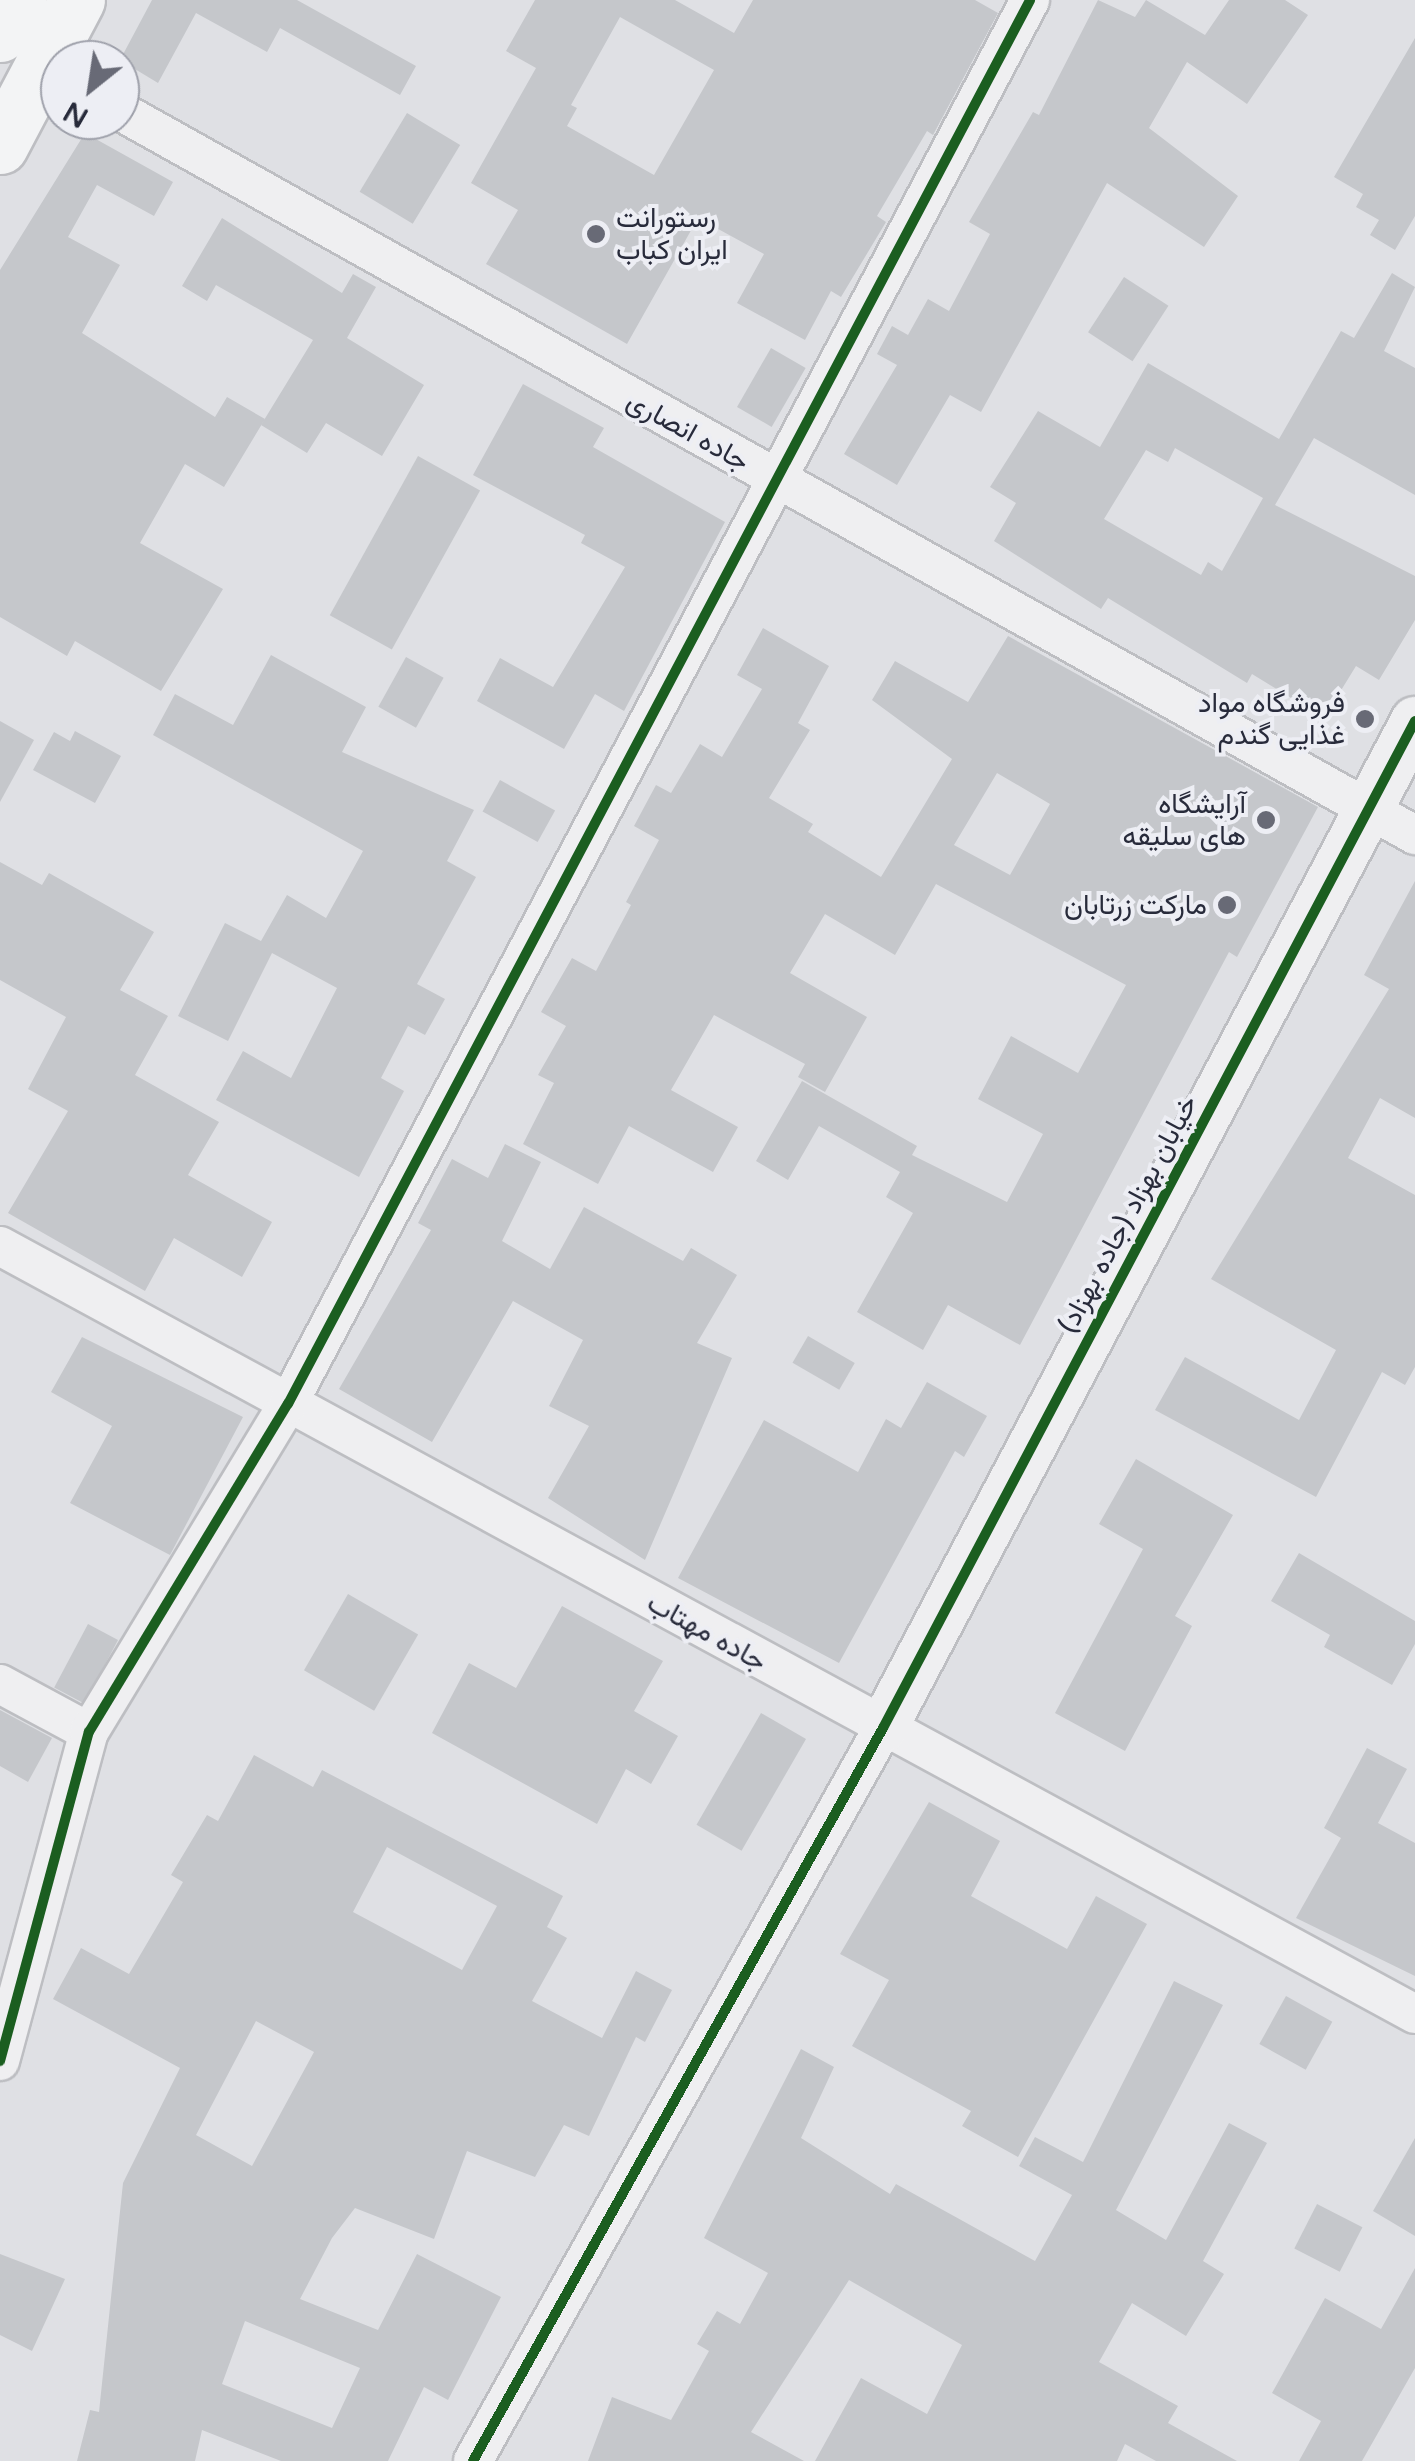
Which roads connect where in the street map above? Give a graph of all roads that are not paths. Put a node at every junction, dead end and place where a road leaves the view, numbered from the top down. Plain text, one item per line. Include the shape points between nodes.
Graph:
1 (19, 0) edge
2 (78, 0) edge
3 (1030, 0) edge
4 (25, 56) edge
5 (140, 122) edge
6 (0, 146) edge
7 (771, 478) junction
8 (1415, 722) edge
9 (1367, 809) junction
10 (1415, 835) edge
11 (0, 1246) edge
12 (288, 1404) junction
13 (0, 1684) edge
14 (883, 1728) junction
15 (88, 1732) junction
16 (1415, 2014) edge
17 (0, 2060) edge
18 (473, 2461) edge

1 - 4 main road
2 - 4 main road
3 - 7 street
4 - 6 main road
5 - 7 street, جاده انصاری
7 - 9 street, جاده انصاری
7 - 12 street
8 - 9 street, خیابان بهزاد (جاده بهزاد)
9 - 10 street, جاده انصاری
9 - 14 street, خیابان بهزاد (جاده بهزاد)
11 - 12 street, جاده مهتاب
12 - 14 street, جاده مهتاب
12 - 15 street
13 - 15 street
14 - 16 street, جاده مهتاب
14 - 18 street
15 - 17 street

